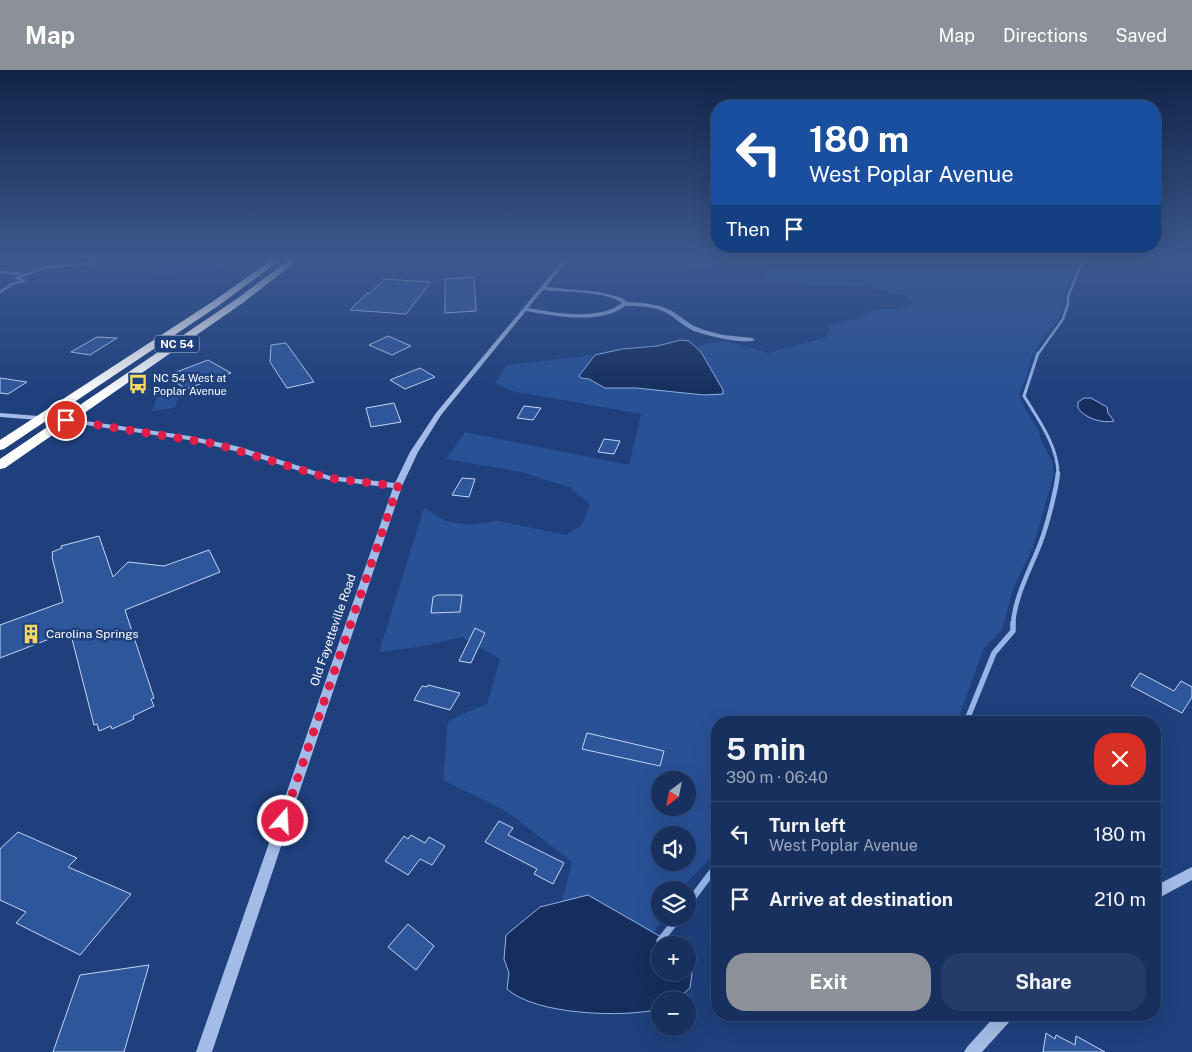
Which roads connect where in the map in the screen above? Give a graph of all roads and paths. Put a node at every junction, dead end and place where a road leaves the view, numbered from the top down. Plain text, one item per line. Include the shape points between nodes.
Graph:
1 (214, 305) edge
2 (234, 305) edge
3 (527, 305) edge
4 (623, 305) edge
5 (646, 305) edge
6 (524, 309) junction
7 (752, 340) dead end
8 (0, 415) edge
9 (43, 418) junction
10 (66, 420) junction
11 (0, 446) edge
12 (0, 465) edge
13 (398, 486) junction
14 (1192, 873) edge
15 (1161, 890) edge
16 (1000, 1021) edge
17 (204, 1052) edge
18 (972, 1052) edge

1 - 9 highway, NC 54
2 - 10 highway, NC 54
3 - 6 street, Old Fayetteville Road
4 - 6 street via 609,312 578,316
5 - 7 street via 676,315 694,329 717,336
6 - 13 street, Old Fayetteville Road via 438,414 414,452
8 - 9 street
9 - 10 street
9 - 11 highway, NC 54
10 - 12 highway, NC 54
10 - 13 street via 207,442 328,478
13 - 17 street, Old Fayetteville Road
14 - 15 street
16 - 18 street

